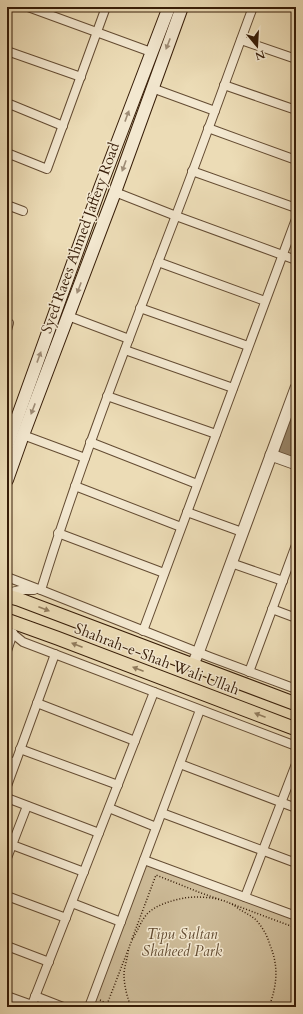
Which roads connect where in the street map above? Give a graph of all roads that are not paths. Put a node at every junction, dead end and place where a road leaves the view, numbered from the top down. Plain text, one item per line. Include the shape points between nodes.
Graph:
1 (28, 7) edge
2 (106, 7) edge
3 (169, 7) edge
4 (182, 7) edge
5 (253, 7) edge
6 (98, 32) junction
7 (241, 40) junction
8 (7, 51) edge
9 (150, 55) junction
10 (296, 60) edge
11 (160, 65) junction
12 (143, 74) junction
13 (81, 77) junction
14 (156, 77) junction
15 (224, 85) junction
16 (152, 88) junction
17 (7, 103) edge
18 (296, 110) edge
19 (215, 111) junction
20 (63, 126) junction
21 (208, 128) junction
22 (7, 153) edge
23 (296, 160) edge
24 (192, 171) junction
25 (115, 192) junction
26 (7, 205) edge
27 (296, 208) edge
28 (23, 211) dead end
29 (176, 216) junction
30 (296, 219) edge
31 (282, 255) junction
32 (296, 260) edge
33 (158, 262) junction
34 (265, 301) junction
35 (140, 308) junction
36 (68, 316) junction
37 (129, 339) junction
38 (248, 346) junction
39 (124, 350) junction
40 (233, 388) junction
41 (296, 388) edge
42 (107, 396) junction
43 (216, 434) junction
44 (23, 435) junction
45 (90, 442) junction
46 (7, 446) edge
47 (271, 455) junction
48 (85, 458) junction
49 (296, 464) edge
50 (7, 480) edge
51 (197, 484) junction
52 (75, 486) junction
53 (187, 512) junction
54 (181, 527) junction
55 (58, 532) junction
56 (242, 532) junction
57 (296, 545) edge
58 (231, 563) junction
59 (292, 566) edge
60 (164, 573) junction
61 (7, 577) edge
62 (283, 581) junction
63 (40, 590) junction
64 (7, 592) edge
65 (7, 596) edge
66 (272, 609) junction
67 (296, 618) edge
68 (7, 620) edge
69 (10, 631) edge
70 (143, 631) junction
71 (7, 651) edge
72 (198, 652) junction
73 (55, 654) junction
74 (192, 666) junction
75 (249, 672) junction
76 (269, 679) junction
77 (296, 689) edge
78 (154, 692) junction
79 (264, 693) junction
80 (37, 703) junction
81 (296, 704) edge
82 (200, 710) junction
83 (296, 729) edge
84 (135, 741) junction
85 (296, 746) edge
86 (20, 749) junction
87 (11, 761) edge
88 (180, 764) junction
89 (296, 764) edge
90 (118, 785) junction
91 (7, 786) edge
92 (7, 798) edge
93 (281, 802) junction
94 (27, 806) junction
95 (109, 808) junction
96 (296, 808) edge
97 (162, 813) junction
98 (156, 827) junction
99 (99, 833) junction
100 (10, 844) edge
101 (263, 850) junction
102 (7, 858) edge
103 (144, 860) junction
104 (296, 863) edge
105 (84, 872) junction
106 (7, 896) edge
107 (245, 897) junction
108 (72, 903) junction
109 (296, 916) edge
110 (66, 918) junction
111 (120, 922) junction
112 (7, 946) edge
113 (48, 962) junction
114 (7, 996) edge
115 (35, 996) junction
116 (31, 1006) edge
117 (63, 1007) edge
118 (89, 1007) edge

1 - 6 street
2 - 6 street
3 - 9 main road, Syed Raees Ahmed Jaffery Road
4 -> 11 main road, Syed Raees Ahmed Jaffery Road
5 - 7 street
6 - 9 street
6 - 13 street
7 - 10 street
7 - 15 street
8 - 13 street
9 - 11 main road via 150,64
9 - 12 main road, Syed Raees Ahmed Jaffery Road
11 - 14 main road, Syed Raees Ahmed Jaffery Road
12 - 14 main road via 146,70 151,70 155,72
46 -> 12 main road, Syed Raees Ahmed Jaffery Road
13 - 20 street
14 - 16 main road, Syed Raees Ahmed Jaffery Road
15 - 18 street
15 - 19 street
16 - 19 street
16 -> 25 main road, Syed Raees Ahmed Jaffery Road
17 - 20 street
19 - 21 street
20 - 22 street via 47,169
21 - 23 street
21 - 24 street
24 - 27 street
24 - 29 street
25 - 29 street
25 -> 36 main road, Syed Raees Ahmed Jaffery Road
26 - 28 street
29 - 31 street
29 - 33 street
30 - 31 street
31 - 32 street
31 - 34 street
33 - 34 street
33 - 35 street
34 - 38 street
35 - 37 street
35 - 38 street
36 - 37 street
36 -> 44 main road, Syed Raees Ahmed Jaffery Road
37 - 39 street
38 - 40 street
39 - 40 street
39 - 42 street
40 - 43 street
41 - 47 street
42 - 43 street
42 - 45 street
43 - 51 street
44 - 48 street
44 - 50 main road, Syed Raees Ahmed Jaffery Road
45 - 48 street
45 - 51 street
47 - 49 street
47 - 56 street
48 - 52 street
51 - 53 street
52 - 54 street
52 - 55 street
53 - 54 street
53 - 56 street
54 - 60 street
55 - 60 street
55 - 63 street
56 - 58 street
57 - 59 street
58 - 62 street
58 - 72 street
59 - 62 street
60 - 70 street
61 - 63 street
62 - 66 street
63 - 64 street
63 - 70 street
65 -> 74 main road, Shahrah-e-Shah Wali Ullah
66 - 67 street
66 - 75 street
83 -> 68 main road, Shahrah-e-Shah Wali Ullah
69 - 71 street
69 - 73 street via 23,642
70 - 72 street
72 - 74 street
72 - 75 street
73 - 78 street
73 - 80 street
74 - 79 main road, Shahrah-e-Shah Wali Ullah
75 - 76 street
76 - 77 street
76 - 79 street
78 - 82 street
78 - 84 street
79 - 81 main road, Shahrah-e-Shah Wali Ullah
80 - 84 street
80 - 86 street
82 - 85 street
82 - 88 street
84 - 90 street
86 - 87 street
86 - 90 street
87 - 91 street
88 - 93 street
88 - 97 street
89 - 93 street
90 - 95 street
92 - 94 street
93 - 96 street
93 - 101 street
94 - 99 street
94 - 100 street
95 - 98 street
95 - 99 street
97 - 98 street
97 - 101 street
98 - 103 street
99 - 105 street
100 - 102 street
100 - 105 street
101 - 104 street
101 - 107 street
103 - 107 street
103 - 111 street
105 - 108 street
106 - 110 street
107 - 109 street
108 - 110 street
108 - 111 street
110 - 113 street
111 - 118 street
112 - 113 street
113 - 115 street
114 - 116 street
115 - 116 street
115 - 117 street

